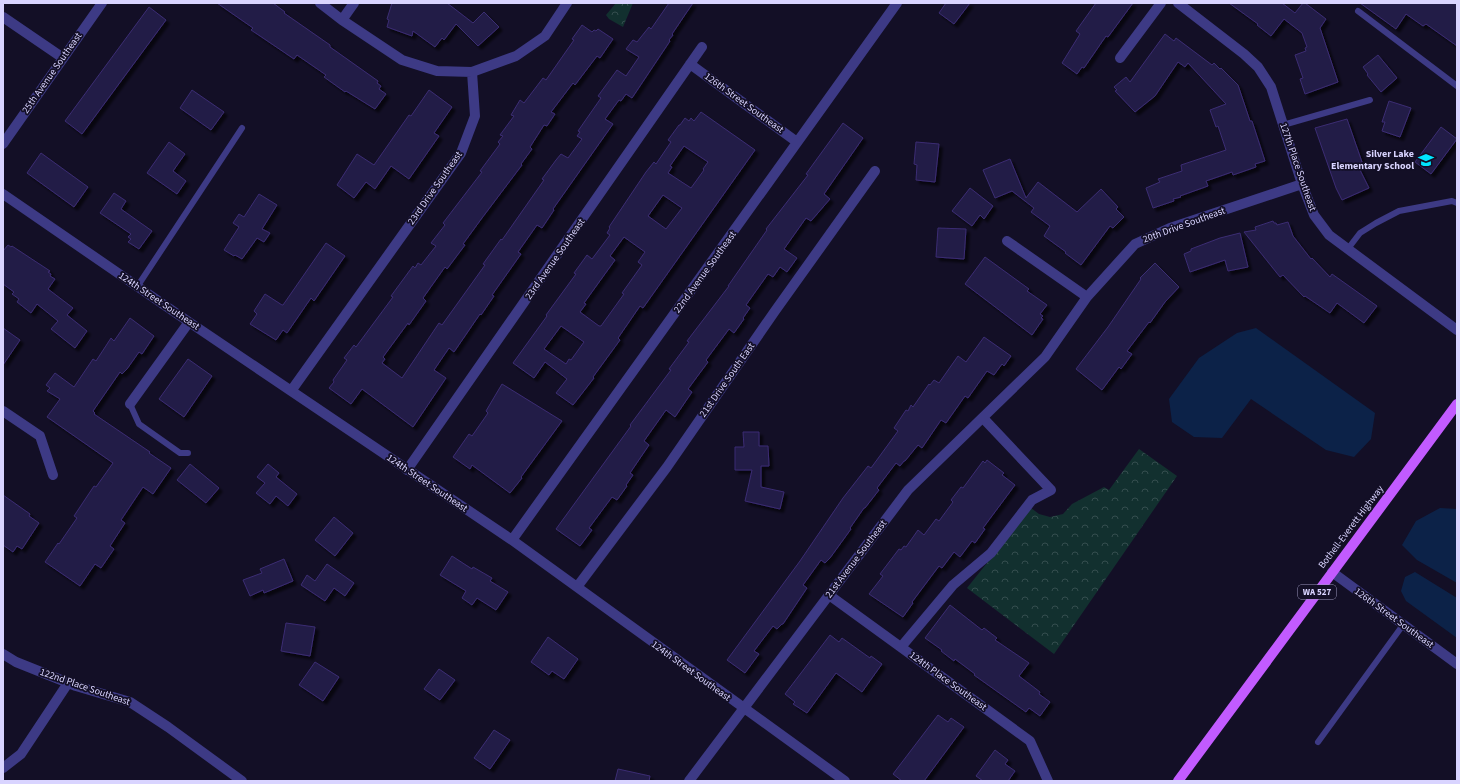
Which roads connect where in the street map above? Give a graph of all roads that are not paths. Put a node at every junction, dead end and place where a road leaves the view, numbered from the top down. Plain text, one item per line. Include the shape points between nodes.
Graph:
1 (102, 3) edge
2 (320, 3) edge
3 (354, 3) edge
4 (567, 3) edge
5 (897, 3) edge
6 (1161, 3) edge
7 (1178, 3) edge
8 (1358, 11) dead end
9 (3, 17) edge
10 (342, 20) junction
11 (702, 47) dead end
12 (62, 58) junction
13 (1120, 58) dead end
14 (690, 64) junction
15 (472, 72) junction
16 (1457, 86) edge
17 (1370, 100) dead end
18 (1283, 126) junction
19 (242, 128) dead end
20 (797, 142) junction
21 (3, 144) edge
22 (875, 171) dead end
23 (1302, 184) junction
24 (3, 194) edge
25 (1457, 203) edge
26 (1007, 241) dead end
27 (1347, 250) junction
28 (138, 287) junction
29 (1087, 297) junction
30 (189, 322) junction
31 (1457, 330) edge
32 (1045, 357) joint
33 (291, 391) junction
34 (130, 404) joint
35 (1457, 404) edge
36 (3, 410) edge
37 (983, 418) junction
38 (188, 453) dead end
39 (407, 470) junction
40 (54, 476) dead end
41 (512, 540) junction
42 (1332, 572) junction
43 (577, 587) junction
44 (830, 594) junction
45 (1403, 625) junction
46 (901, 647) junction
47 (3, 654) edge
48 (1457, 664) edge
49 (68, 683) junction
50 (743, 709) junction
51 (1318, 742) dead end
52 (3, 768) edge
53 (242, 781) edge
54 (689, 781) edge
55 (845, 781) edge
56 (1048, 781) edge
57 (1178, 781) edge

1 - 12 street, 25th Avenue Southeast
2 - 10 street
3 - 10 street
4 - 15 street via 545,36 516,56
5 - 20 street, 22nd Avenue Southeast
6 - 13 street
7 - 18 street, 127th Place Southeast via 1258,67 1271,87
8 - 16 lane
9 - 12 street
10 - 15 street via 402,60 437,71
11 - 14 street, 23rd Avenue Southeast
12 - 21 street, 25th Avenue Southeast
14 - 20 street, 126th Street Southeast
14 - 39 street, 23rd Avenue Southeast
15 - 33 street, 23rd Drive Southeast via 475,116 461,153
17 - 18 lane
18 - 23 street, 127th Place Southeast
19 - 28 lane
20 - 41 street, 22nd Avenue Southeast
22 - 43 street, 21st Drive South East via 667,467
23 - 27 street, 127th Place Southeast via 1314,215 1329,236
23 - 29 street, 20th Drive Southeast via 1170,228 1135,244
24 - 28 street, 124th Street Southeast
25 - 27 lane via 1452,201 1399,211 1360,233
26 - 29 street
27 - 31 street, 127th Place Southeast
28 - 30 street, 124th Street Southeast
29 - 32 street, 20th Drive Southeast
30 - 33 street, 124th Street Southeast
30 - 34 street
32 - 37 street, 21st Avenue Southeast
33 - 39 street, 124th Street Southeast
34 - 38 lane via 139,424 180,453
35 - 42 main road, Bothell-Everett Highway / WA 527
36 - 40 street via 40,436
37 - 44 street, 21st Avenue Southeast via 908,490
37 - 46 street via 1051,490 1032,500 991,553 952,585
39 - 41 street, 124th Street Southeast
41 - 43 street, 124th Street Southeast
42 - 45 street, 126th Street Southeast
42 - 57 main road, Bothell-Everett Highway / WA 527
43 - 50 street, 124th Street Southeast
44 - 46 street, 124th Place Southeast
44 - 50 street, 21st Avenue Southeast
45 - 48 street, 126th Street Southeast
45 - 51 lane
46 - 56 street, 124th Place Southeast via 1030,741
47 - 49 street, 122nd Place Southeast via 16,662
49 - 52 street via 21,754
49 - 53 street, 122nd Place Southeast via 130,702
50 - 54 street, 21st Avenue Southeast
50 - 55 street, 124th Street Southeast

